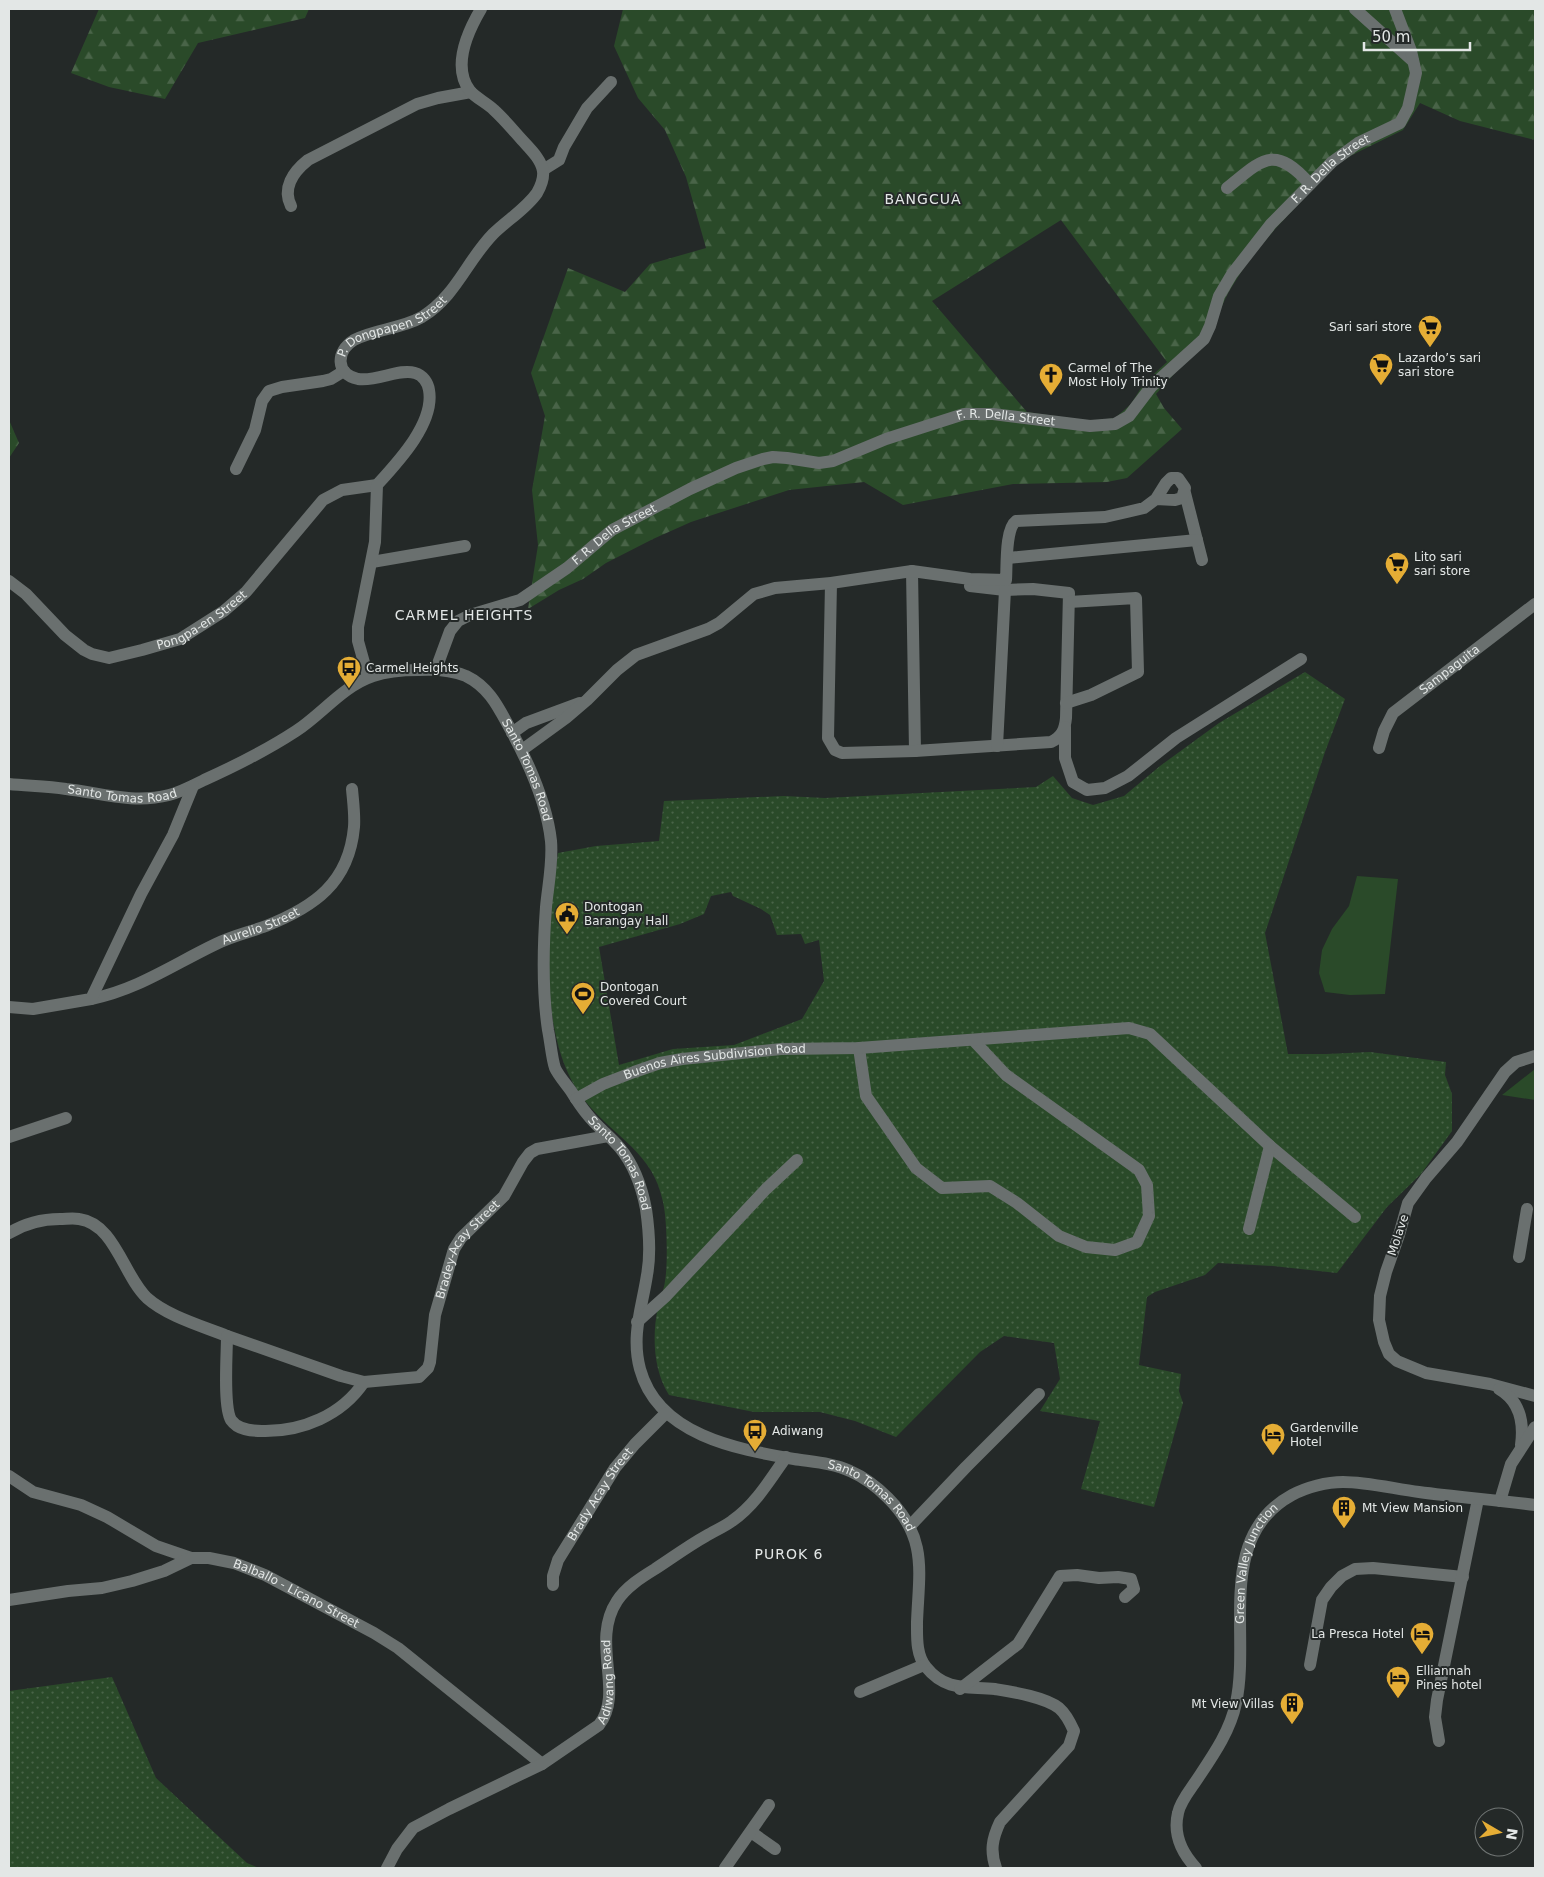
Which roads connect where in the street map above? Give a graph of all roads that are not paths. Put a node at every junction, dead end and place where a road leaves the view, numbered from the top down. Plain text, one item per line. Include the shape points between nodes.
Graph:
1 (481, 9) edge
2 (1355, 9) edge
3 (1395, 9) edge
4 (1415, 62) junction
5 (611, 82) dead end
6 (471, 92) junction
7 (543, 170) junction
8 (1310, 184) junction
9 (1227, 188) dead end
10 (291, 206) dead end
11 (344, 372) junction
12 (236, 469) dead end
13 (377, 485) junction
14 (1185, 493) junction
15 (1156, 499) junction
16 (1197, 540) junction
17 (465, 546) dead end
18 (1008, 558) junction
19 (1202, 560) dead end
20 (372, 562) junction
21 (913, 575) junction
22 (9, 581) edge
23 (831, 584) junction
24 (1004, 590) junction
25 (1069, 602) junction
26 (1535, 604) edge
27 (1301, 659) dead end
28 (436, 669) junction
29 (368, 677) junction
30 (587, 700) junction
31 (1066, 702) junction
32 (1065, 727) junction
33 (512, 733) junction
34 (997, 746) junction
35 (1379, 748) dead end
36 (522, 750) junction
37 (915, 751) junction
38 (9, 784) edge
39 (193, 786) junction
40 (352, 789) dead end
41 (91, 999) junction
42 (9, 1007) edge
43 (974, 1041) junction
44 (859, 1048) junction
45 (1535, 1056) edge
46 (576, 1099) junction
47 (66, 1118) dead end
48 (608, 1136) junction
49 (9, 1137) edge
50 (1270, 1146) junction
51 (797, 1160) dead end
52 (1527, 1209) dead end
53 (1355, 1217) dead end
54 (1249, 1229) dead end
55 (9, 1233) edge
56 (1519, 1257) dead end
57 (637, 1322) junction
58 (227, 1336) junction
59 (364, 1382) junction
60 (1490, 1384) junction
61 (1039, 1394) dead end
62 (1535, 1396) edge
63 (666, 1413) junction
64 (1535, 1427) edge
65 (1521, 1449) junction
66 (786, 1457) junction
67 (9, 1476) edge
68 (1478, 1499) junction
69 (1500, 1501) junction
70 (1535, 1505) edge
71 (910, 1526) junction
72 (191, 1558) junction
73 (1463, 1577) junction
74 (553, 1586) dead end
75 (1125, 1597) dead end
76 (9, 1600) edge
77 (924, 1665) junction
78 (1310, 1665) dead end
79 (960, 1689) junction
80 (860, 1692) dead end
81 (1439, 1741) dead end
82 (542, 1764) junction
83 (769, 1805) dead end
84 (751, 1832) junction
85 (775, 1849) dead end
86 (387, 1868) edge
87 (725, 1868) edge
88 (996, 1868) edge
89 (1196, 1868) edge

1 - 6 street via 464,49 463,74
2 - 4 street
3 - 4 street, F. R. Della Street
4 - 8 street, F. R. Della Street via 1414,87 1400,123 1358,143
5 - 7 street via 587,108 559,160
6 - 7 street via 499,115 532,152
6 - 10 street via 417,104 308,160 291,179 287,195
7 - 11 street, P. Dongpapen Street via 543,180 537,193 478,251 448,296 420,318 346,345 340,357
8 - 9 street via 1289,165 1279,160 1268,160 1258,163
8 - 28 street, F. R. Della Street via 1271,224 1232,274 1219,296 1204,339 1151,387 1135,410 1122,421 1090,426 993,414 964,414 886,439 833,461 820,463 773,457 736,468 612,530 567,568 520,600 458,621 450,631
11 - 12 street via 331,379 269,391 262,401 254,430
11 - 13 street, P. Dongpapen Street via 362,379 414,372 428,385 429,406 424,422 399,461
13 - 20 street
13 - 22 street, Pongpa-en Street via 342,490 323,500 246,592 224,611 180,639 142,650 109,658 84,650 65,636 26,594
14 - 15 street via 1175,500
14 - 15 street via 1182,482 1174,478 1166,483
14 - 16 street
15 - 18 street via 1144,508 1105,517 1016,521 1010,532
16 - 18 street
16 - 19 street
17 - 20 street
18 - 21 street via 1006,580
20 - 29 street via 358,627 358,641
21 - 23 street
21 - 24 street
21 - 37 street
23 - 30 street via 795,586 754,594 708,629 636,655
23 - 37 street via 828,738 831,745 842,753
24 - 25 street via 1069,593
24 - 34 street
25 - 31 street
25 - 31 street via 1136,598 1138,672 1092,695
26 - 35 street, Sampaguita via 1393,713
27 - 32 street via 1176,738 1128,776 1105,788 1087,790 1073,782 1065,758
28 - 29 street, Santo Tomas Road via 387,672
28 - 33 street, Santo Tomas Road via 461,674 484,688 500,708
29 - 39 street, Santo Tomas Road via 298,730
30 - 33 street via 526,724
30 - 36 street
31 - 32 street
32 - 34 street via 1061,735 1051,742
33 - 36 street, Santo Tomas Road
34 - 37 street
36 - 46 street, Santo Tomas Road via 540,796 551,842 544,927 545,1002 554,1068
38 - 39 street, Santo Tomas Road via 128,799 175,794
39 - 41 street via 173,835
40 - 41 street, Aurelio Street via 354,826 349,852 327,891 300,912 218,942 136,986 111,996
41 - 42 street, Aurelio Street via 33,1009
43 - 44 street, Buenos Aires Subdivision Road
43 - 44 street via 1006,1076 1139,1170 1148,1185 1149,1216 1137,1242 1115,1250 1086,1247 1059,1236 990,1186 942,1188 916,1168 866,1096
43 - 50 street, Buenos Aires Subdivision Road via 1129,1028 1150,1034
44 - 46 street, Buenos Aires Subdivision Road via 781,1049 667,1062 603,1084
45 - 60 street, Molave via 1516,1062 1505,1072 1458,1142 1408,1203 1380,1296 1379,1320 1384,1342 1389,1354 1397,1361 1426,1374
46 - 48 street, Santo Tomas Road
47 - 49 street
48 - 57 street, Santo Tomas Road via 623,1151 632,1168 640,1184 646,1210 649,1269
48 - 59 street, Bradey-Acay Street via 530,1153 504,1196 454,1249 435,1315 432,1352 424,1374 415,1379
50 - 53 street, Buenos Aires Subdivision Road
50 - 54 street
51 - 57 street
52 - 56 street
55 - 58 street, Bradey-Acay Street via 40,1221 79,1218 88,1221 114,1244 136,1286 148,1299 161,1309
57 - 63 street, Santo Tomas Road via 640,1371 652,1397
58 - 59 street, Bradey-Acay Street
58 - 59 street via 228,1406 230,1418 241,1428 289,1430 307,1424 340,1408
60 - 62 street, Molave
60 - 65 street, Molave via 1506,1393 1516,1405 1522,1422
61 - 71 street
63 - 66 street, Santo Tomas Road via 694,1431 735,1447
63 - 74 street, Brady Acay Street via 615,1468 558,1560
64 - 65 street
65 - 69 street via 1511,1464
66 - 71 street, Santo Tomas Road via 849,1470 878,1488
66 - 82 street, Adiwang Road via 753,1503 732,1521 643,1576 619,1598 608,1621 609,1699 605,1717
67 - 72 street via 33,1492 81,1505 156,1546
68 - 69 street, Green Valley Junction
68 - 73 street
68 - 89 street, Green Valley Junction via 1344,1482 1309,1488 1292,1495 1266,1516 1251,1541 1243,1567 1236,1703 1217,1749 1178,1812 1176,1834 1184,1854
69 - 70 street, Green Valley Junction
71 - 77 street, Santo Tomas Road via 918,1552 917,1644
72 - 76 street, Balballo - Licano Street via 164,1571 102,1588
72 - 82 street, Balballo - Licano Street via 209,1558 250,1569 374,1633 398,1648
73 - 78 street via 1355,1568 1342,1576 1322,1600
73 - 81 street via 1437,1700 1435,1717
75 - 79 street via 1134,1589 1131,1579 1060,1576 1018,1644
77 - 79 street via 942,1682
77 - 80 street
79 - 88 street via 992,1689 1039,1699 1057,1706 1074,1731 1069,1746 1000,1822 993,1837
82 - 86 street, Adiwang Road via 413,1828
83 - 84 street
84 - 85 street
84 - 87 street

